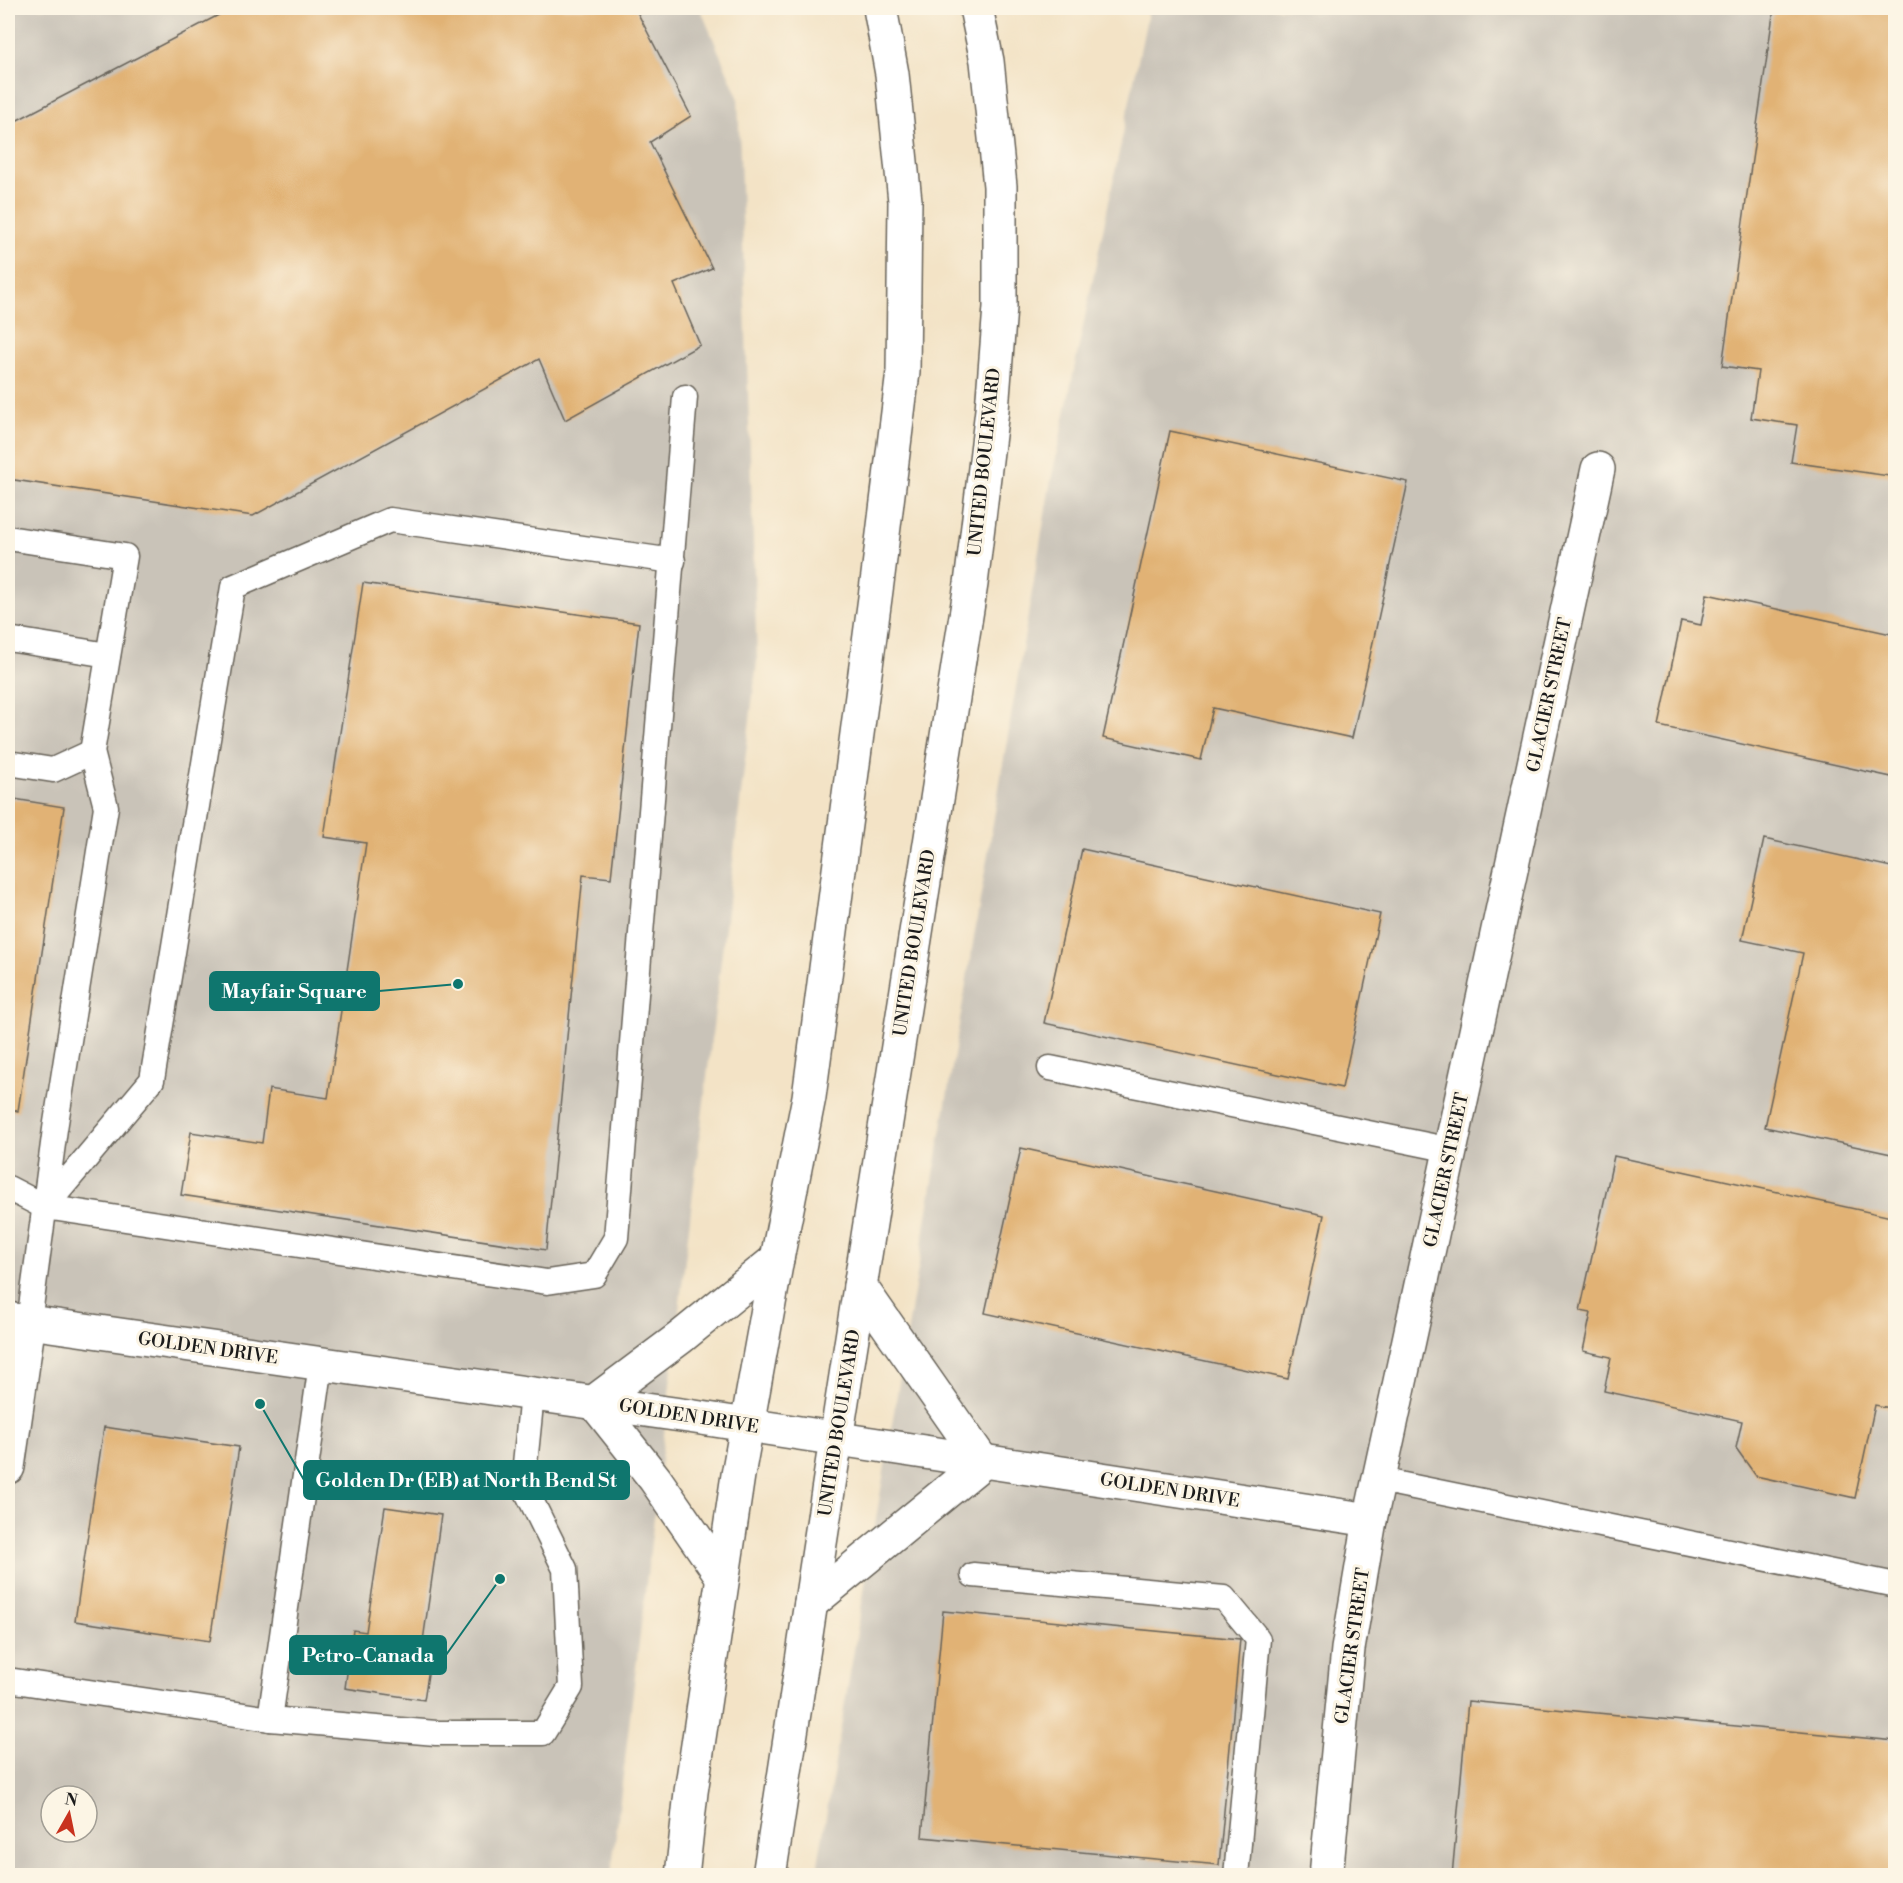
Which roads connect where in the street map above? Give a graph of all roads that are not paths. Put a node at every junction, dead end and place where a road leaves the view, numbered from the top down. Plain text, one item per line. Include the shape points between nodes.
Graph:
1 (880, 8) edge
2 (976, 8) edge
3 (685, 397) dead end
4 (1598, 469) dead end
5 (8, 538) edge
6 (673, 561) junction
7 (8, 639) edge
8 (108, 655) junction
9 (92, 752) junction
10 (8, 763) edge
11 (1050, 1068) dead end
12 (1451, 1150) junction
13 (8, 1188) edge
14 (45, 1207) junction
15 (777, 1259) junction
16 (860, 1286) junction
17 (18, 1320) edge
18 (321, 1364) junction
19 (532, 1394) junction
20 (594, 1402) junction
21 (747, 1425) junction
22 (836, 1439) junction
23 (983, 1462) junction
24 (8, 1467) edge
25 (1379, 1480) junction
26 (1370, 1520) junction
27 (973, 1575) dead end
28 (722, 1576) junction
29 (1896, 1586) edge
30 (811, 1603) junction
31 (8, 1680) edge
32 (270, 1719) junction
33 (682, 1875) edge
34 (770, 1875) edge
35 (1236, 1875) edge
36 (1326, 1875) edge

1 - 15 main road via 892,74 905,201 903,372 809,1097
2 - 16 main road, UNITED BOULEVARD via 987,61 1000,186 1000,307 992,410 971,584
3 - 6 lane
4 - 12 main road, GLACIER STREET
5 - 8 lane via 125,556
6 - 14 lane via 390,520 233,587 152,1080
6 - 14 lane via 616,1238 594,1275 548,1282
7 - 8 lane
8 - 9 lane
9 - 10 lane via 53,770
9 - 14 lane via 106,807
11 - 12 lane
12 - 25 main road, GLACIER STREET
13 - 14 lane
14 - 17 lane
15 - 20 main road
15 - 21 main road
16 - 22 main road, UNITED BOULEVARD
16 - 23 main road
17 - 18 main road, GOLDEN DRIVE
17 - 24 main road
18 - 19 main road, GOLDEN DRIVE
18 - 32 lane
19 - 20 main road, GOLDEN DRIVE
19 - 32 lane via 523,1484 565,1569 571,1687 543,1733 436,1733
20 - 21 main road, GOLDEN DRIVE
20 - 28 main road via 655,1479
21 - 22 main road, GOLDEN DRIVE
21 - 28 main road
22 - 23 main road, GOLDEN DRIVE
22 - 30 main road, UNITED BOULEVARD
23 - 26 main road, GOLDEN DRIVE
23 - 30 main road
25 - 26 main road, GLACIER STREET
25 - 29 lane
26 - 36 main road, GLACIER STREET via 1348,1649
27 - 35 lane via 1224,1598 1258,1639
28 - 33 main road
30 - 34 main road, UNITED BOULEVARD
31 - 32 lane

